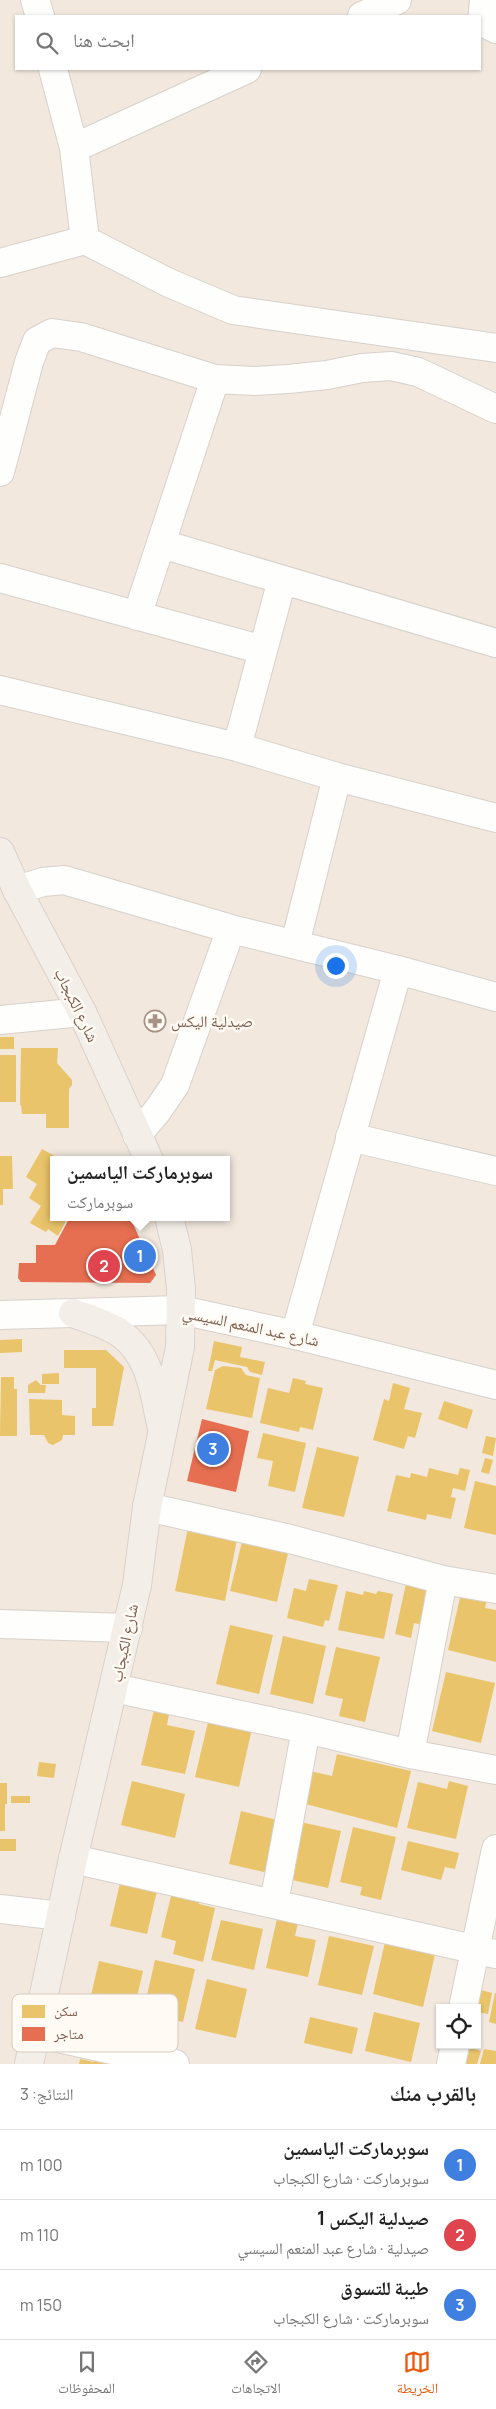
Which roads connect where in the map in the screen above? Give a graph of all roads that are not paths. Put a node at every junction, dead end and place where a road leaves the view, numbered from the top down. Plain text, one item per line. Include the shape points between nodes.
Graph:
1 (35, 0) edge
2 (397, 0) edge
3 (484, 0) edge
4 (40, 15) edge
5 (364, 15) edge
6 (496, 29) edge
7 (53, 70) edge
8 (246, 70) edge
9 (74, 148) junction
10 (85, 240) junction
11 (0, 263) edge
12 (496, 348) edge
13 (216, 379) junction
14 (496, 409) edge
15 (0, 472) edge
16 (162, 544) junction
17 (0, 578) edge
18 (282, 580) junction
19 (137, 616) junction
20 (496, 643) edge
21 (263, 650) junction
22 (0, 690) edge
23 (237, 747) junction
24 (337, 777) junction
25 (496, 818) edge
26 (0, 852) edge
27 (17, 890) junction
28 (231, 929) junction
29 (295, 944) junction
30 (398, 970) junction
31 (496, 996) edge
32 (82, 1012) junction
33 (0, 1020) edge
34 (137, 1135) junction
35 (350, 1137) junction
36 (146, 1156) edge
37 (496, 1172) edge
38 (170, 1221) edge
39 (181, 1310) junction
40 (73, 1313) junction
41 (0, 1315) edge
42 (295, 1335) junction
43 (496, 1385) edge
44 (163, 1429) junction
45 (147, 1507) junction
46 (443, 1580) junction
47 (496, 1589) edge
48 (0, 1624) edge
49 (128, 1628) junction
50 (114, 1688) junction
51 (306, 1729) junction
52 (410, 1754) junction
53 (496, 1770) edge
54 (496, 1849) edge
55 (73, 1860) junction
56 (274, 1903) junction
57 (0, 1910) edge
58 (61, 1916) junction
59 (486, 1952) edge
60 (44, 1994) edge
61 (466, 2004) edge
62 (454, 2049) edge
63 (121, 2052) edge
64 (175, 2064) edge
65 (451, 2064) edge

1 - 4 street
2 - 5 street
3 - 6 street via 482,22
7 - 9 street
8 - 9 street
9 - 10 street
10 - 11 street
10 - 12 street via 167,282 233,310
13 - 14 street via 288,379 391,366 418,372
13 - 15 street via 81,337 52,333 38,341 29,362
13 - 16 street
16 - 18 street
16 - 19 street
17 - 19 street
18 - 20 street
18 - 21 street
19 - 21 street
21 - 23 street
22 - 23 street
23 - 24 street
24 - 25 street
24 - 29 street
26 - 27 main road, شارع الكبجاب
27 - 28 street via 64,880
27 - 32 main road, شارع الكبجاب
28 - 29 street
28 - 34 street via 175,1085
29 - 30 street
30 - 31 street
30 - 35 street
32 - 33 street
32 - 34 main road, شارع الكبجاب
34 - 36 main road, شارع الكبجاب
35 - 37 street
35 - 42 street
38 - 39 main road, شارع الكبجاب via 177,1250
39 - 40 street, شارع عبد المنعم السيسي
39 - 42 street, شارع عبد المنعم السيسي
39 - 44 main road, شارع الكبجاب via 180,1347
40 - 41 street, شارع عبد المنعم السيسي
40 - 44 main road via 120,1333 141,1353 150,1374
42 - 43 street, شارع عبد المنعم السيسي
44 - 45 main road, شارع الكبجاب
45 - 46 street via 290,1538
45 - 49 main road, شارع الكبجاب
46 - 47 street
46 - 52 street
48 - 49 street
49 - 50 main road, شارع الكبجاب
50 - 51 street
50 - 55 main road, شارع الكبجاب
51 - 52 street
51 - 56 street
52 - 53 street
54 - 59 street
55 - 56 street
55 - 58 main road, شارع الكبجاب
56 - 59 street
57 - 58 street
58 - 60 main road, شارع الكبجاب
59 - 61 street
62 - 65 street
63 - 64 street

